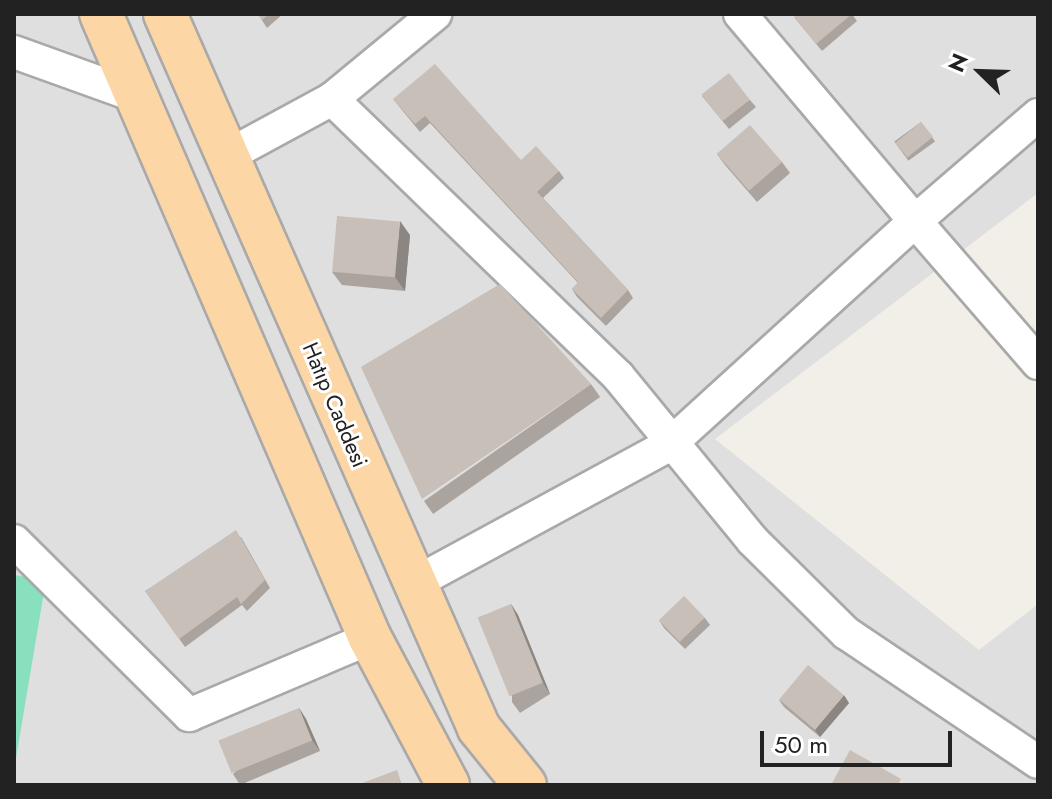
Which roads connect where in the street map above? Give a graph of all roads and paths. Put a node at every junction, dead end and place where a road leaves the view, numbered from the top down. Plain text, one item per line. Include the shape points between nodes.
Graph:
1 (101, 14) edge
2 (165, 14) edge
3 (435, 14) edge
4 (740, 14) edge
5 (14, 52) edge
6 (142, 98) junction
7 (332, 99) junction
8 (1032, 126) edge
9 (227, 156) junction
10 (915, 221) junction
11 (1038, 363) edge
12 (669, 445) junction
13 (14, 541) edge
14 (413, 584) junction
15 (370, 638) junction
16 (1038, 762) edge
17 (448, 785) edge
18 (525, 785) edge

1 - 6 main road
2 - 9 main road, Hatıp Caddesi
3 - 7 street
4 - 10 street
5 - 6 street
6 - 15 main road
7 - 9 street
7 - 12 street via 618,376
8 - 10 street
9 - 14 main road, Hatıp Caddesi
10 - 11 street
10 - 12 street
12 - 14 street
12 - 16 street via 846,633
13 - 15 street via 189,715
14 - 18 main road, Hatıp Caddesi via 479,728
15 - 17 main road

